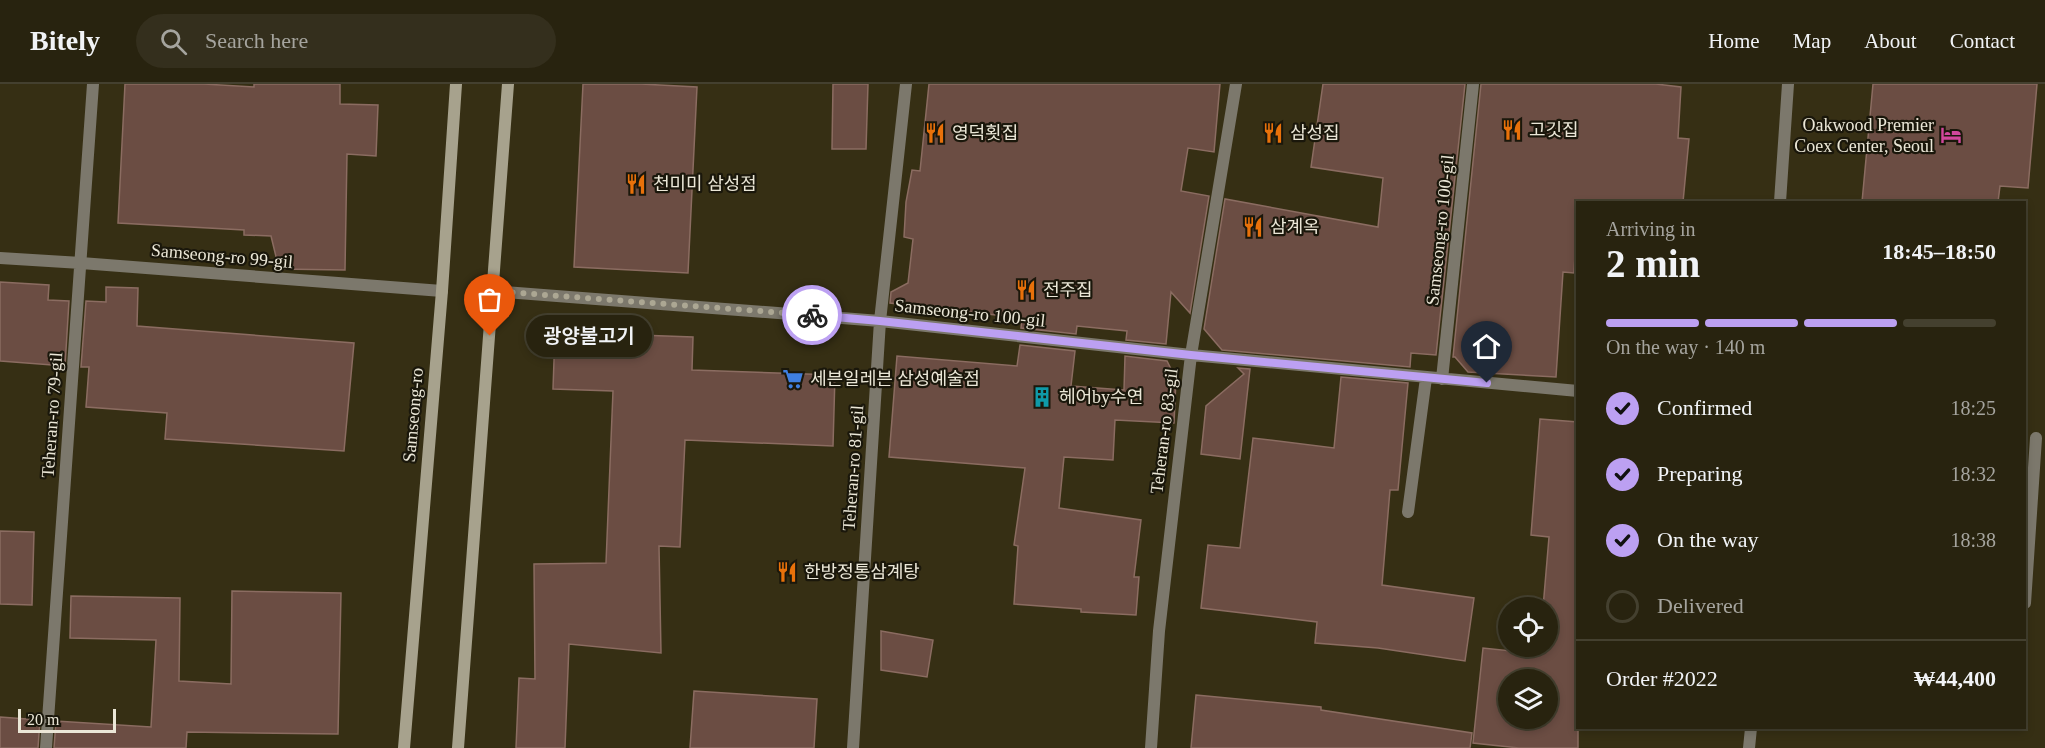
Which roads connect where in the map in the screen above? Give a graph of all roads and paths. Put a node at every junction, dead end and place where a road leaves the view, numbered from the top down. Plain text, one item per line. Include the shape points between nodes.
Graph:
1 (93, 84) edge
2 (456, 84) edge
3 (508, 84) edge
4 (906, 84) edge
5 (1236, 84) edge
6 (1473, 84) edge
7 (1788, 84) edge
8 (1780, 201) edge
9 (0, 258) edge
10 (81, 263) junction
11 (442, 291) junction
12 (493, 291) junction
13 (880, 321) junction
14 (1191, 355) junction
15 (1426, 378) junction
16 (1442, 379) junction
17 (1576, 391) edge
18 (2036, 438) dead end
19 (1408, 512) dead end
20 (2026, 588) edge
21 (1751, 729) edge
22 (46, 748) edge
23 (405, 748) edge
24 (458, 748) edge
25 (853, 748) edge
26 (1151, 748) edge
27 (1749, 748) edge

1 - 10 street, Teheran-ro 79-gil
2 - 11 main road, Samseong-ro
3 - 12 main road
4 - 13 street, Teheran-ro 81-gil
5 - 14 street, Teheran-ro 83-gil
6 - 16 street, Samseong-ro 100-gil
7 - 8 street
9 - 10 street, Samseong-ro 99-gil
10 - 11 street, Samseong-ro 99-gil
10 - 22 street, Teheran-ro 79-gil
11 - 23 main road, Samseong-ro
12 - 13 street, Samseong-ro 100-gil
12 - 24 main road
13 - 14 street, Samseong-ro 100-gil
13 - 25 street, Teheran-ro 81-gil
14 - 15 street, Samseong-ro 100-gil
14 - 26 street, Teheran-ro 83-gil via 1159,631
15 - 16 street, Samseong-ro 100-gil
15 - 19 street
16 - 17 street, Samseong-ro 100-gil
18 - 20 street
21 - 27 street

